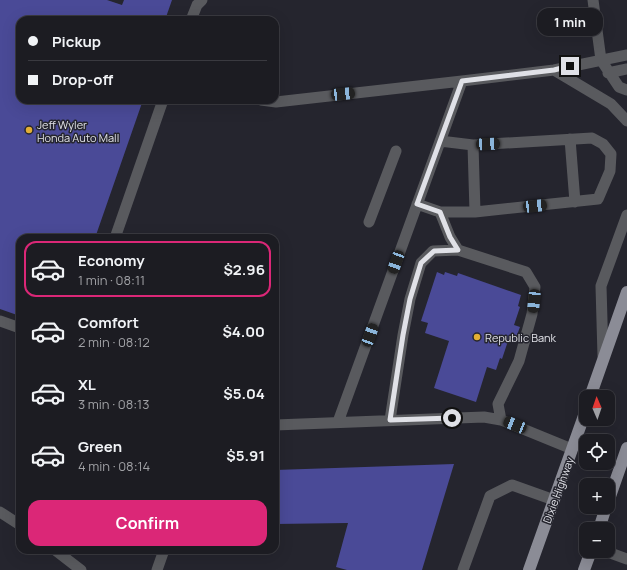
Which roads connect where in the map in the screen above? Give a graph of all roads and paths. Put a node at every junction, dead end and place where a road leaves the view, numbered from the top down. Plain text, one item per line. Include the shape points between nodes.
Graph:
1 (202, 0) edge
2 (593, 0) edge
3 (193, 16) edge
4 (627, 55) edge
5 (601, 60) junction
6 (627, 69) edge
7 (554, 70) junction
8 (608, 73) junction
9 (462, 81) junction
10 (627, 90) edge
11 (279, 102) edge
12 (162, 104) edge
13 (627, 121) edge
14 (570, 139) junction
15 (440, 141) junction
16 (473, 145) junction
17 (396, 151) dead end
18 (574, 202) junction
19 (417, 204) junction
20 (440, 212) junction
21 (475, 212) junction
22 (627, 215) edge
23 (370, 222) dead end
24 (116, 234) edge
25 (458, 250) junction
26 (627, 292) edge
27 (0, 321) edge
28 (16, 327) edge
29 (604, 359) junction
30 (593, 390) edge
31 (390, 420) junction
32 (501, 420) junction
33 (338, 422) junction
34 (279, 425) edge
35 (580, 426) edge
36 (627, 448) edge
37 (572, 449) junction
38 (615, 482) edge
39 (554, 500) junction
40 (0, 512) edge
41 (16, 522) edge
42 (60, 554) edge
43 (163, 554) edge
44 (615, 555) edge
45 (588, 558) edge
46 (627, 559) edge
47 (81, 570) edge
48 (157, 570) edge
49 (463, 570) edge
50 (529, 570) edge
51 (584, 570) edge

1 - 3 lane
2 - 5 lane
4 - 5 lane
5 - 7 lane
5 - 8 lane
6 - 8 lane
7 - 9 lane
7 - 13 lane via 611,104
8 - 10 lane via 620,87
9 - 11 lane
9 - 15 lane
12 - 24 lane
14 - 16 lane
14 - 18 lane
14 - 18 lane via 592,138 603,144 611,154 610,171 598,199
15 - 16 lane
15 - 19 lane
16 - 21 lane
17 - 23 lane
18 - 21 lane
19 - 20 lane
19 - 33 lane
20 - 21 lane
20 - 25 lane
22 - 29 lane via 601,286
25 - 31 lane via 434,251 421,263 410,299
25 - 32 lane via 526,272 535,287 532,314 519,361 498,404
26 - 29 main road
27 - 28 lane
29 - 30 main road
31 - 32 lane via 484,416
31 - 33 lane
32 - 37 lane
33 - 34 lane
35 - 37 main road, Dixie Highway
36 - 38 main road
37 - 39 main road, Dixie Highway
39 - 49 lane via 512,485 490,496
39 - 50 main road, Dixie Highway
40 - 41 lane
42 - 47 lane
43 - 48 lane
44 - 46 lane
45 - 51 main road

